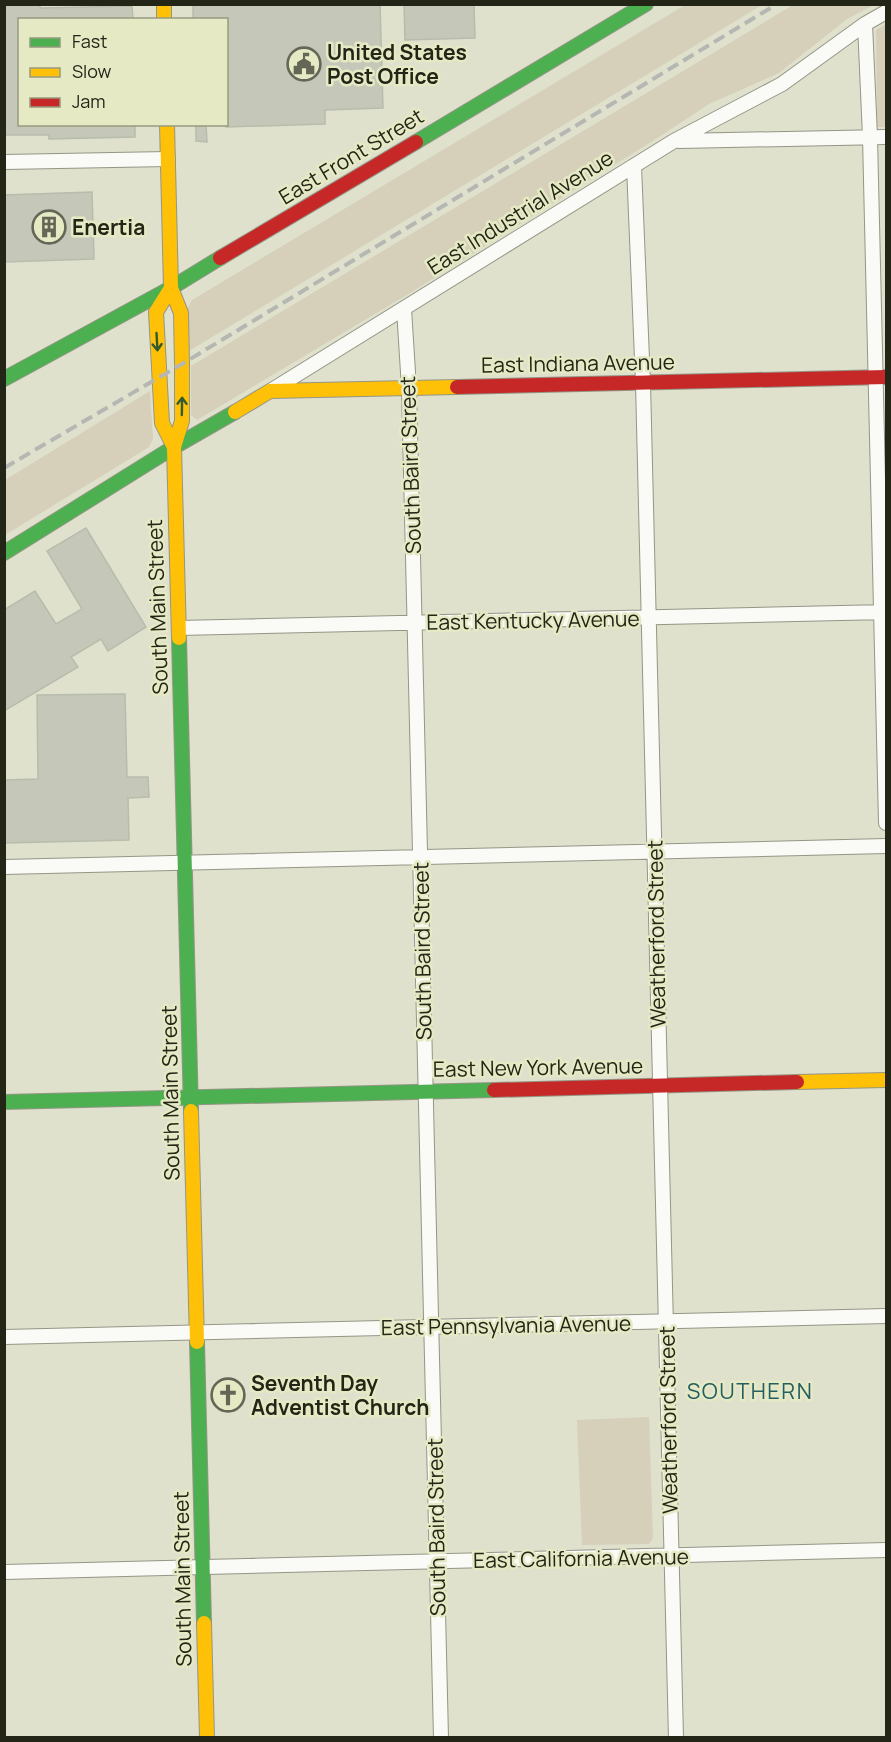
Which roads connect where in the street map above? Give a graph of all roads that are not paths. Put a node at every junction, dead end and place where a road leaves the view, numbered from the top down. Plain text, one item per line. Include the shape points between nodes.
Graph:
1 (646, 4) edge
2 (886, 12) edge
3 (866, 24) junction
4 (167, 126) edge
5 (870, 137) junction
6 (886, 137) edge
7 (674, 141) junction
8 (168, 159) junction
9 (4, 162) edge
10 (634, 166) junction
11 (171, 288) junction
12 (404, 309) junction
13 (881, 377) edge
14 (4, 379) edge
15 (643, 382) junction
16 (409, 388) junction
17 (270, 391) junction
18 (174, 447) junction
19 (4, 553) edge
20 (884, 612) edge
21 (648, 617) junction
22 (414, 623) junction
23 (179, 628) junction
24 (886, 823) edge
25 (886, 846) edge
26 (654, 851) junction
27 (420, 856) junction
28 (185, 863) junction
29 (4, 867) edge
30 (886, 1080) edge
31 (659, 1086) junction
32 (426, 1091) junction
33 (191, 1097) junction
34 (4, 1101) edge
35 (886, 1316) edge
36 (665, 1322) junction
37 (432, 1327) junction
38 (197, 1333) junction
39 (4, 1337) edge
40 (886, 1550) edge
41 (671, 1555) junction
42 (436, 1561) junction
43 (203, 1567) junction
44 (4, 1572) edge
45 (207, 1737) edge
46 (441, 1737) edge
47 (676, 1737) edge

1 - 11 street, East Front Street
2 - 3 street, East Industrial Avenue
3 - 5 street
3 - 7 street, East Industrial Avenue via 782,84
4 - 8 street, South Main Street
5 - 6 street
5 - 7 street
5 - 13 street
7 - 10 street, East Industrial Avenue
8 - 9 street
8 - 11 street, South Main Street
10 - 12 street, East Industrial Avenue
10 - 15 street, Weatherford Street
11 - 14 street, East Front Street
18 -> 11 street, South Main Street via 182,421 182,364 181,313
11 -> 18 street, South Main Street via 156,312 162,423
12 - 16 street, South Baird Street
12 - 17 street, East Industrial Avenue
13 - 15 street, East Indiana Avenue
13 - 20 street
15 - 16 street, East Indiana Avenue
15 - 21 street, Weatherford Street
16 - 17 street, East Indiana Avenue
16 - 22 street, South Baird Street
17 - 18 street, East Industrial Avenue
18 - 19 street, East Industrial Avenue
18 - 23 street, South Main Street
20 - 21 street, East Kentucky Avenue
20 - 24 street
21 - 22 street, East Kentucky Avenue
21 - 26 street, Weatherford Street
22 - 23 street, East Kentucky Avenue
22 - 27 street, South Baird Street
23 - 28 street, South Main Street
25 - 26 street
26 - 27 street
26 - 31 street, Weatherford Street
27 - 28 street
27 - 32 street, South Baird Street
28 - 29 street
28 - 33 street, South Main Street
30 - 31 street, East New York Avenue
31 - 32 street, East New York Avenue
31 - 36 street, Weatherford Street
32 - 33 street, East New York Avenue
32 - 37 street, South Baird Street
33 - 34 street, East New York Avenue
33 - 38 street, South Main Street
35 - 36 street, East Pennsylvania Avenue
36 - 37 street, East Pennsylvania Avenue
36 - 41 street, Weatherford Street
37 - 38 street, East Pennsylvania Avenue
37 - 42 street, South Baird Street
38 - 39 street, East Pennsylvania Avenue
38 - 43 street, South Main Street
40 - 41 street, East California Avenue
41 - 42 street, East California Avenue
41 - 47 street, Weatherford Street
42 - 43 street, East California Avenue
42 - 46 street, South Baird Street
43 - 44 street, East California Avenue
43 - 45 street, South Main Street

